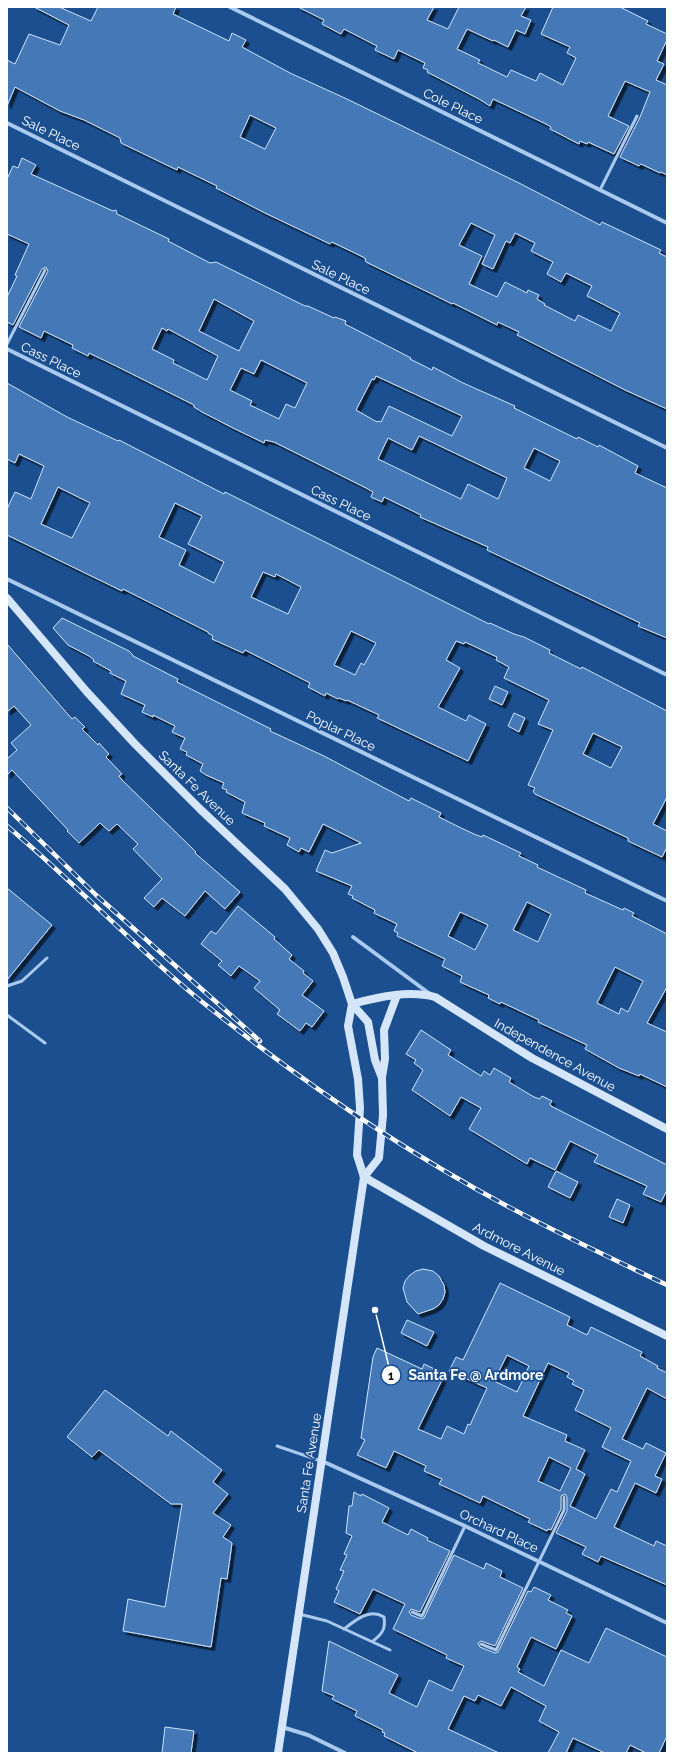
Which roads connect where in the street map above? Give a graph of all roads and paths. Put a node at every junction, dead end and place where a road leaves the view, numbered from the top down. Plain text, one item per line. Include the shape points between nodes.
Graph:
1 (230, 7) edge
2 (637, 116) dead end
3 (7, 123) edge
4 (600, 190) junction
5 (667, 223) edge
6 (45, 270) dead end
7 (7, 344) edge
8 (7, 349) edge
9 (667, 448) edge
10 (7, 579) edge
11 (7, 598) edge
12 (667, 675) edge
13 (667, 901) edge
14 (353, 937) dead end
15 (47, 958) dead end
16 (7, 986) edge
17 (397, 995) junction
18 (435, 997) junction
19 (352, 1004) junction
20 (7, 1015) edge
21 (45, 1043) dead end
22 (382, 1078) junction
23 (667, 1129) edge
24 (364, 1177) junction
25 (667, 1336) edge
26 (277, 1446) dead end
27 (321, 1461) junction
28 (564, 1497) dead end
29 (465, 1526) junction
30 (539, 1561) junction
31 (412, 1612) dead end
32 (298, 1614) junction
33 (667, 1623) edge
34 (344, 1629) junction
35 (373, 1641) junction
36 (481, 1644) dead end
37 (390, 1650) dead end
38 (281, 1727) junction
39 (278, 1753) edge
40 (345, 1753) edge

1 - 4 street, Cole Place
2 - 4 lane
3 - 9 street, Sale Place
4 - 5 street, Cole Place
6 - 7 lane
8 - 12 street, Cass Place
10 - 13 street, Poplar Place
11 - 19 main road, Santa Fe Avenue via 135,744 302,908 333,953
14 - 18 street, Independence Avenue
15 - 16 lane via 22,982
17 - 18 main road, Independence Avenue via 424,994
17 - 19 main road, Independence Avenue
17 - 22 main road via 384,1030 385,1059
18 - 23 main road, Independence Avenue via 532,1058
19 - 22 main road, Santa Fe Avenue via 368,1022 375,1060
19 - 24 main road, Santa Fe Avenue via 348,1026 358,1079 360,1108 357,1155
20 - 21 lane
22 - 24 main road, Santa Fe Avenue via 383,1115 379,1158
24 - 25 main road, Ardmore Avenue via 484,1246
24 - 27 main road, Santa Fe Avenue
26 - 27 lane
27 - 29 street, Orchard Place
27 - 32 main road, Santa Fe Avenue
28 - 30 lane via 564,1510
29 - 30 street, Orchard Place
29 - 31 lane via 422,1616
30 - 33 street, Orchard Place
30 - 36 lane via 496,1650
32 - 34 lane via 327,1621
32 - 38 main road, Santa Fe Avenue
34 - 35 lane
34 - 35 lane via 358,1619 378,1614 384,1617 385,1625 383,1633
35 - 37 lane
38 - 39 main road, Santa Fe Avenue
38 - 40 street via 308,1735

